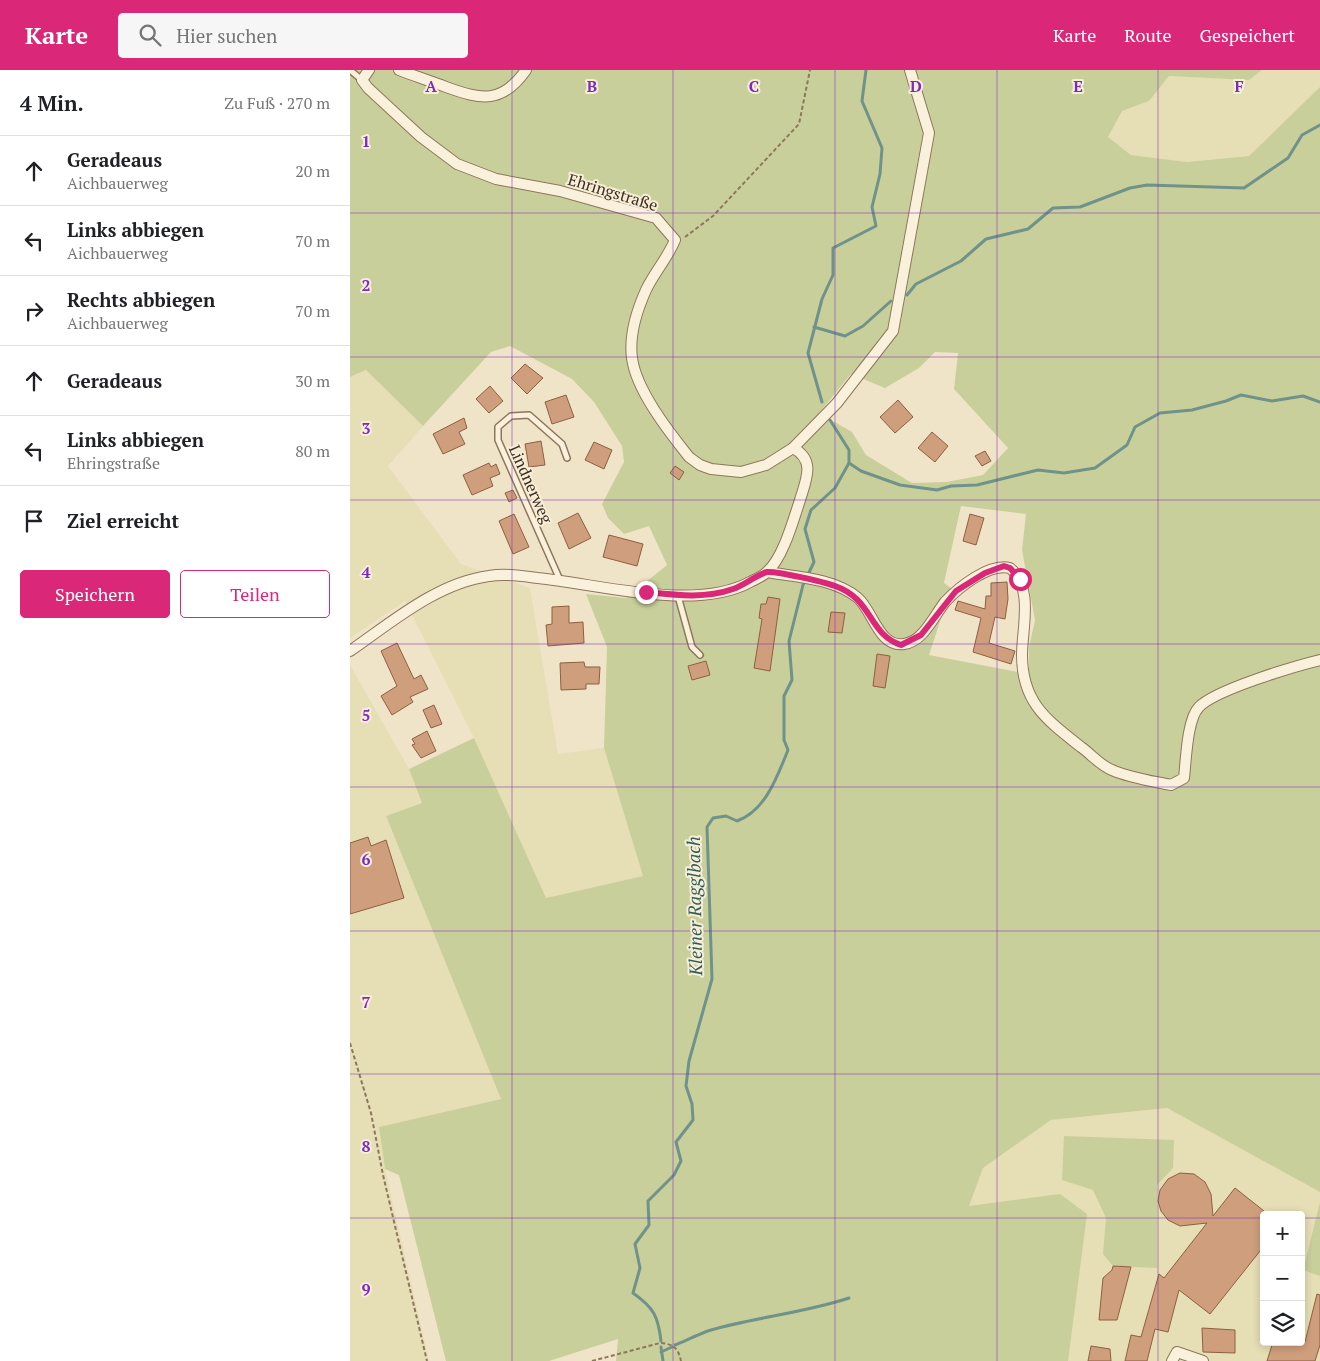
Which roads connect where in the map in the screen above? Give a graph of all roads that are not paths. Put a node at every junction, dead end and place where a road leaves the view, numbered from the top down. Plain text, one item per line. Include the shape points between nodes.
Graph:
1 (350, 70) edge
2 (369, 70) edge
3 (399, 70) edge
4 (526, 70) edge
5 (910, 70) edge
6 (362, 80) junction
7 (793, 448) junction
8 (567, 458) dead end
9 (767, 572) junction
10 (560, 580) junction
11 (678, 596) junction
12 (350, 650) edge
13 (700, 655) dead end
14 (1320, 660) edge
15 (1172, 1361) edge
16 (1203, 1361) edge

1 - 6 lane
2 - 6 street
3 - 4 street via 473,97 490,97 511,88
5 - 7 street via 929,133 893,331 837,403
6 - 7 street, Ehringstraße via 421,137 457,164 496,179 560,191 656,218 675,240 668,257 647,288 637,315 632,358 643,390 676,441 700,465 711,469 747,471 766,465
7 - 9 street via 806,458 808,476 786,542
8 - 10 lane, Lindnerweg via 562,444 529,415 511,416 498,427 498,440
9 - 11 street via 730,590
9 - 14 street via 835,586 858,598 882,634 901,645 921,635 956,591 996,568 1010,568 1023,588 1022,655 1032,702 1042,715 1110,770 1171,785 1184,778 1191,726 1198,707 1222,693
10 - 11 street
10 - 12 street via 507,575 470,580 423,602
11 - 13 lane via 692,647
15 - 16 street via 1177,1352

